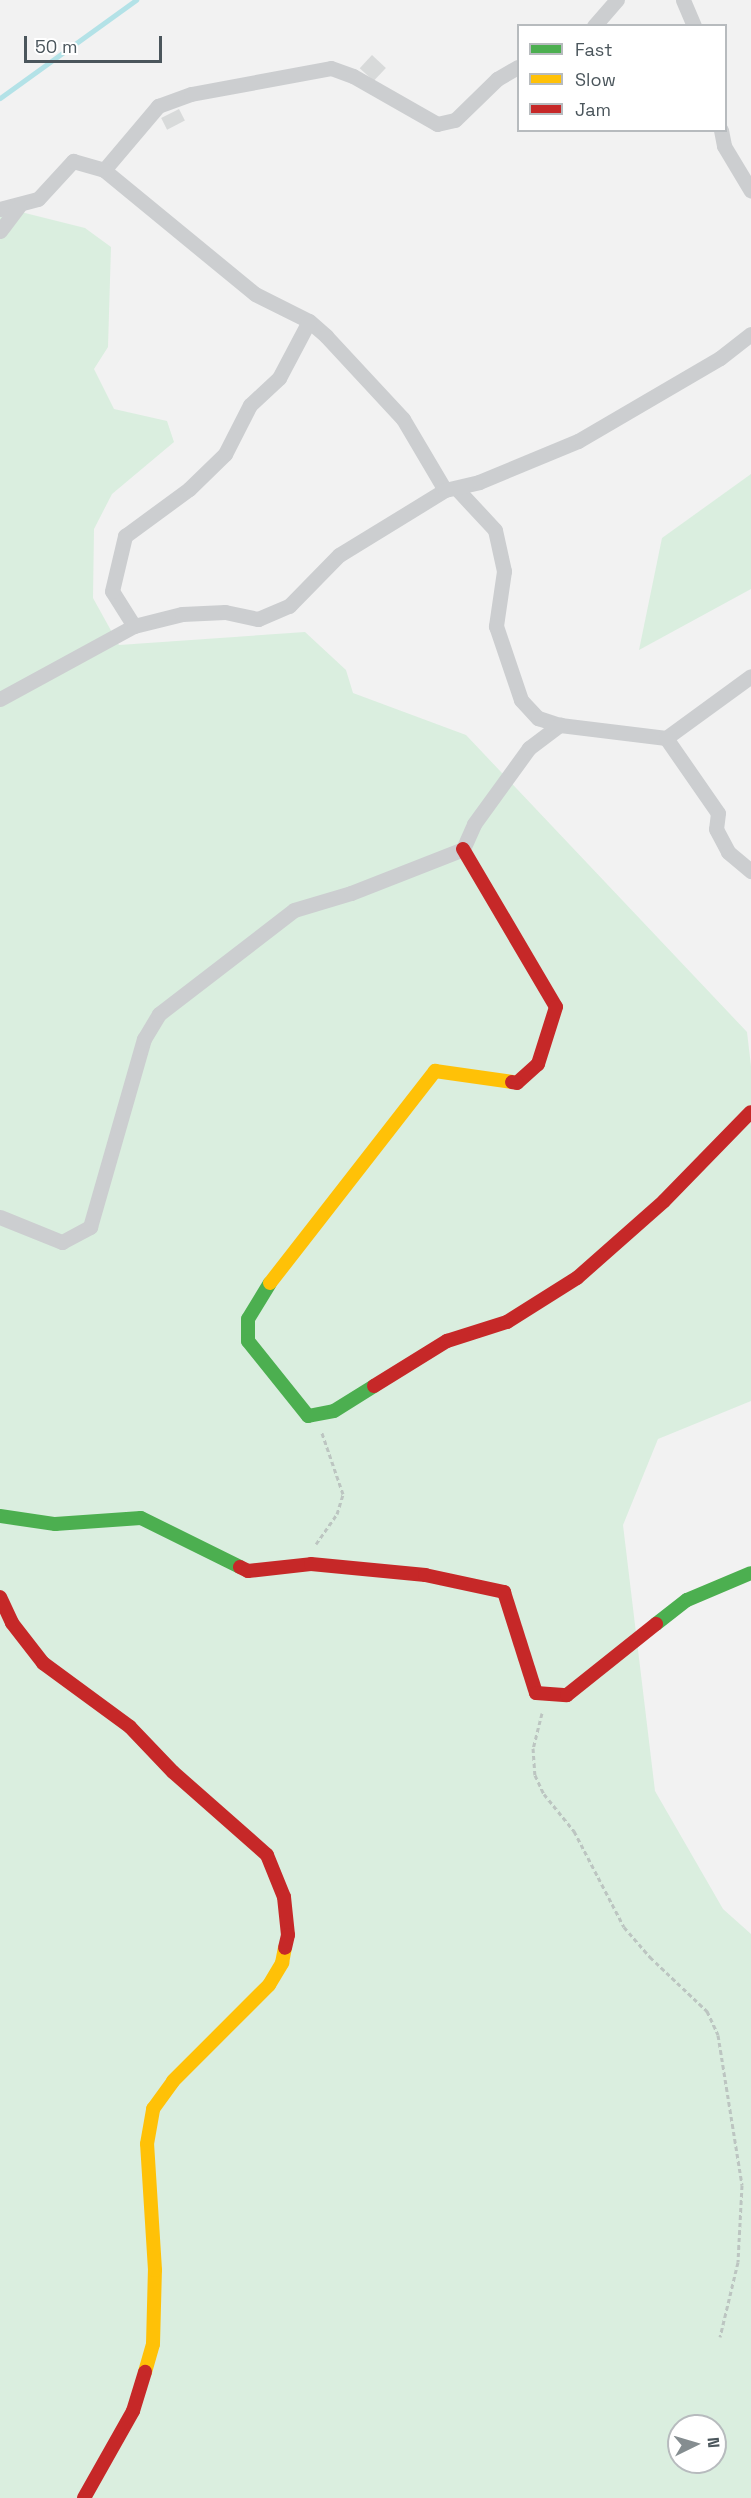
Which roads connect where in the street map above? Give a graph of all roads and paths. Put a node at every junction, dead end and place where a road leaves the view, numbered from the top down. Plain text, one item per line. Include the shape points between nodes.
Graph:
1 (617, 0) edge
2 (683, 0) edge
3 (596, 24) edge
4 (693, 24) edge
5 (517, 68) edge
6 (721, 132) edge
7 (105, 170) junction
8 (751, 191) edge
9 (19, 206) junction
10 (0, 208) edge
11 (0, 231) edge
12 (309, 321) junction
13 (751, 334) edge
14 (450, 489) junction
15 (134, 626) junction
16 (751, 676) edge
17 (0, 699) edge
18 (560, 725) junction
19 (666, 738) junction
20 (463, 849) junction
21 (751, 871) edge
22 (751, 1112) edge
23 (0, 1218) edge
24 (316, 1418) junction
25 (0, 1516) edge
26 (310, 1564) junction
27 (751, 1573) edge
28 (0, 1597) edge
29 (547, 1694) junction
30 (720, 2337) dead end
31 (84, 2498) edge

1 - 3 street
2 - 4 street
5 - 7 street via 497,79 455,120 437,124 353,76 331,68 191,94 158,106
6 - 8 street via 724,146
7 - 9 street via 73,161 38,199
7 - 12 street via 255,294
9 - 10 street
9 - 11 street
12 - 14 street via 403,419
12 - 15 street via 279,378 250,405 225,454 189,489 124,536 112,591
13 - 14 street via 720,358 578,441
14 - 15 street via 339,555 289,606 258,620 225,612 182,614
14 - 18 street via 495,530 504,571 496,627 521,700 538,718
15 - 17 street
16 - 19 street
18 - 19 street
18 - 20 street via 529,748 474,824
19 - 21 street via 718,813 716,829 728,852
20 - 23 street via 351,893 294,910 159,1014 144,1039 93,1218 80,1235 62,1242
20 - 24 street via 556,1007 552,1028 538,1064 517,1083 435,1071 255,1302 248,1319 248,1341 308,1416
22 - 24 street via 664,1201 577,1278 507,1322 447,1341 334,1411
24 - 26 path via 343,1494 338,1514 310,1554
25 - 26 street via 55,1524 141,1518 248,1571
26 - 29 street via 425,1575 504,1592 536,1693
27 - 29 street via 687,1600 567,1695
28 - 31 street via 12,1623 43,1664 130,1727 173,1772 267,1855 284,1897 288,1935 282,1963 268,1985 173,2082 153,2109 147,2144 155,2270 153,2344 133,2411
29 - 30 path via 533,1748 535,1775 544,1794 574,1831 624,1927 707,2011 718,2035 742,2185 738,2262

